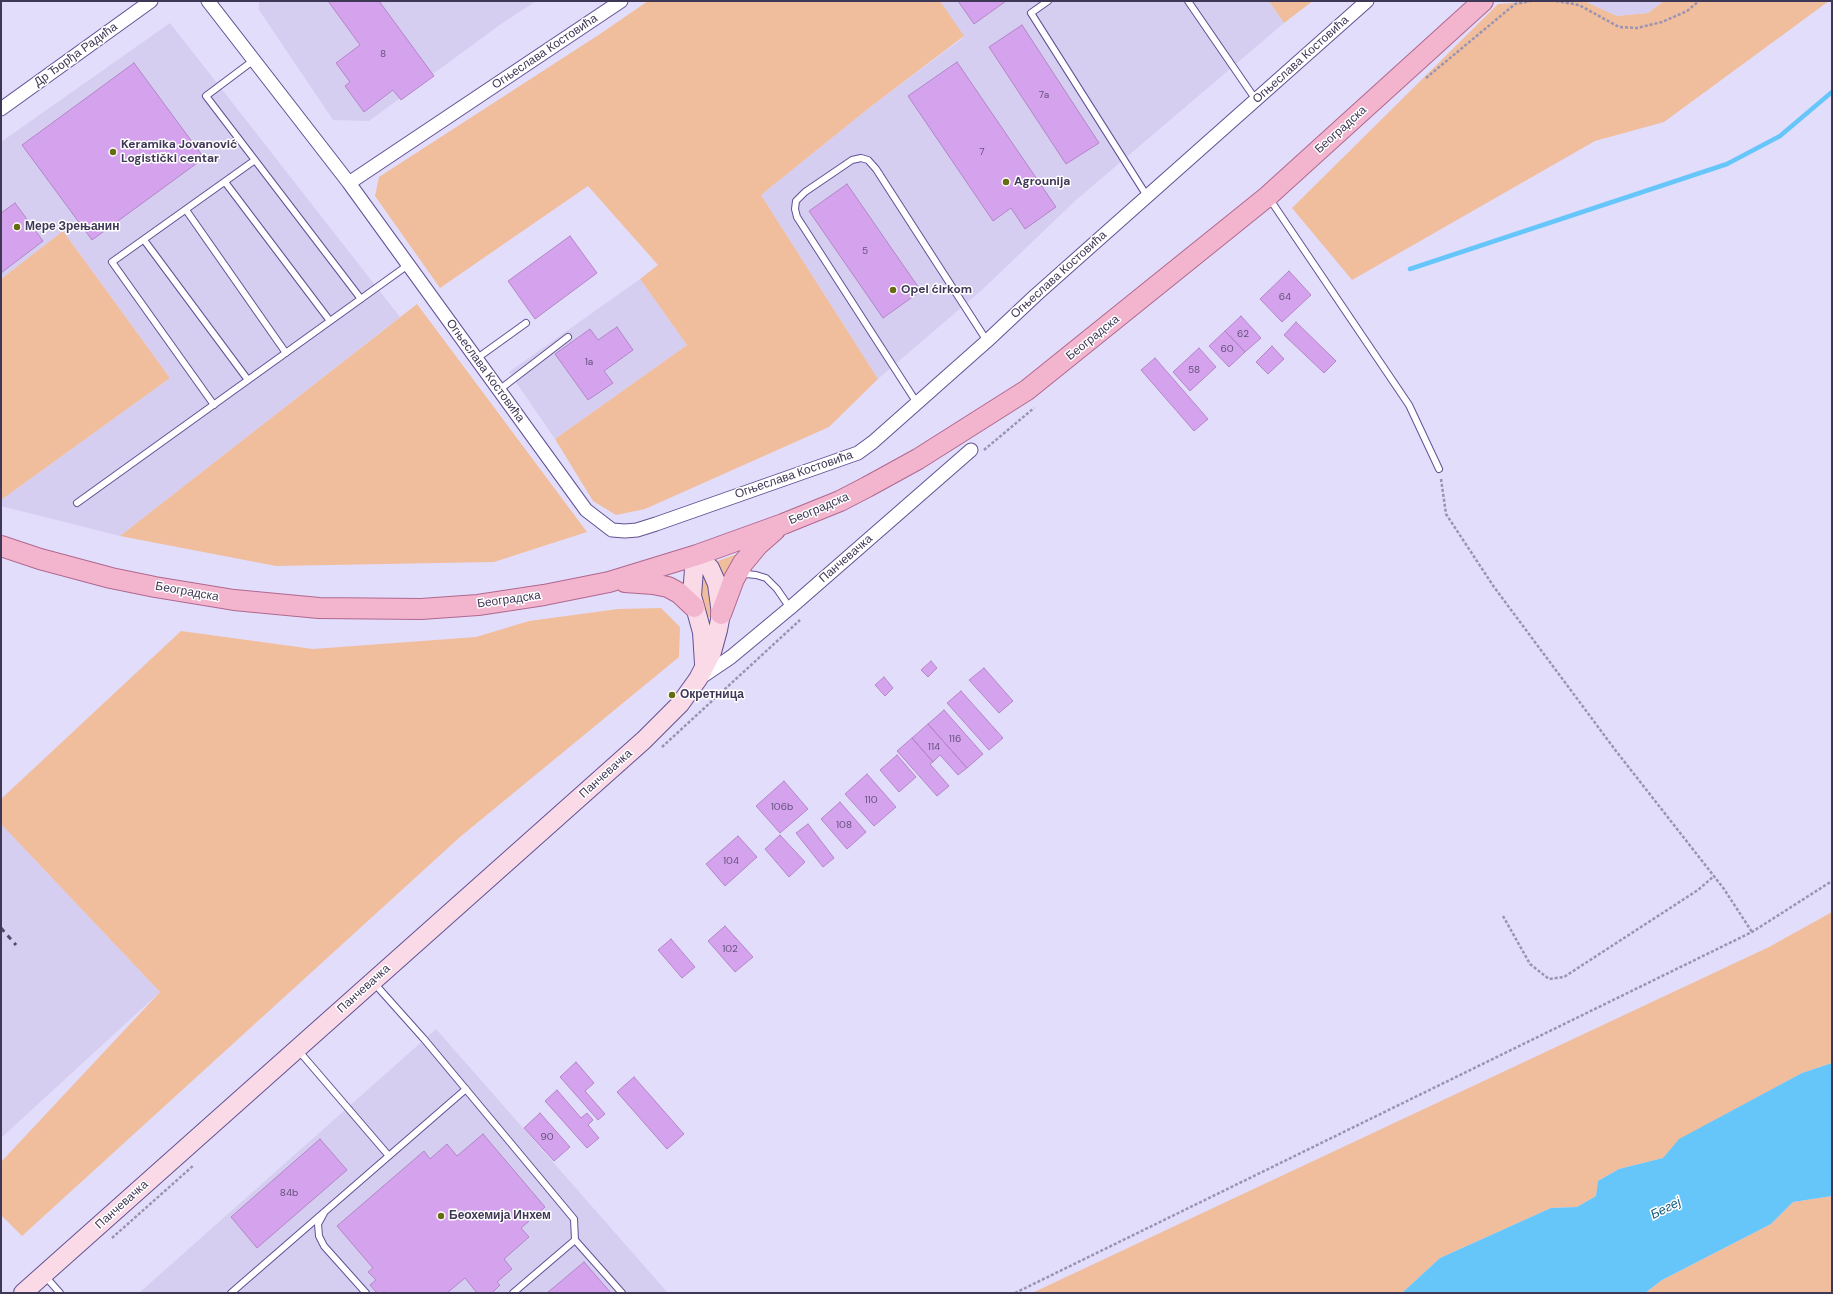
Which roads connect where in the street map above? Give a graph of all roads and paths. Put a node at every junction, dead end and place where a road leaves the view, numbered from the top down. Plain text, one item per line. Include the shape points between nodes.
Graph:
1 (151, 1) edge
2 (208, 1) edge
3 (621, 1) edge
4 (1048, 1) edge
5 (1188, 1) edge
6 (1367, 1) edge
7 (1483, 1) edge
8 (1531, 1) edge
9 (1556, 1) edge
10 (1699, 1) edge
11 (254, 60) junction
12 (1425, 79) dead end
13 (1256, 100) junction
14 (1, 109) edge
15 (255, 160) junction
16 (225, 182) junction
17 (349, 183) junction
18 (1147, 196) junction
19 (1268, 196) junction
20 (186, 210) junction
21 (144, 240) junction
22 (408, 265) junction
23 (361, 299) junction
24 (330, 321) junction
25 (526, 323) dead end
26 (568, 338) dead end
27 (987, 341) junction
28 (286, 352) junction
29 (476, 359) junction
30 (248, 380) junction
31 (499, 390) junction
32 (917, 403) junction
33 (1039, 404) dead end
34 (214, 405) junction
35 (976, 451) joint
36 (1439, 469) joint
37 (77, 503) dead end
38 (783, 524) junction
39 (1, 546) edge
40 (697, 555) junction
41 (734, 579) junction
42 (609, 582) junction
43 (694, 608) junction
44 (790, 608) junction
45 (721, 614) junction
46 (803, 618) dead end
47 (701, 672) junction
48 (658, 751) dead end
49 (1714, 876) junction
50 (1832, 881) edge
51 (1503, 916) dead end
52 (1752, 932) junction
53 (373, 982) junction
54 (297, 1049) junction
55 (466, 1089) junction
56 (389, 1156) junction
57 (197, 1162) dead end
58 (326, 1210) junction
59 (576, 1240) junction
60 (109, 1241) dead end
61 (44, 1274) junction
62 (23, 1293) edge
63 (60, 1293) edge
64 (231, 1293) edge
65 (366, 1293) edge
66 (513, 1293) edge
67 (622, 1293) edge
68 (1015, 1293) edge

1 - 14 street, Др Ђорђа Радића
2 - 11 street, Огњеслава Костовића
3 - 17 street, Огњеслава Костовића
4 - 18 lane via 1031,13
5 - 13 lane
6 - 13 street, Огњеслава Костовића
7 - 19 main road, Београдска
8 - 12 path via 1515,4
9 - 10 path via 1579,5 1618,27 1637,28 1662,22 1687,11
11 - 15 lane via 206,96
11 - 17 street, Огњеслава Костовића
13 - 18 street, Огњеслава Костовића
15 - 16 lane
15 - 23 lane
16 - 20 lane
16 - 24 lane
17 - 22 street, Огњеслава Костовића
18 - 27 street, Огњеслава Костовића
19 - 36 lane via 1409,404
19 - 38 main road, Београдска via 1056,368 1002,408 867,487
20 - 21 lane
20 - 28 lane
21 - 30 lane
21 - 34 lane via 112,262
22 - 23 lane
22 - 29 street, Огњеслава Костовића
23 - 24 lane
24 - 28 lane
25 - 29 lane
26 - 31 lane
27 - 32 street, Огњеслава Костовића
27 - 32 lane via 868,160 852,160 805,192 796,201 797,217
28 - 30 lane
29 - 31 street, Огњеслава Костовића
30 - 34 lane
31 - 32 street, Огњеслава Костовића via 586,510 612,530 625,531 656,524 858,453
33 - 35 path
34 - 37 lane
35 - 44 street, Панчевачка
36 - 49 path via 1446,514 1494,587 1616,751
38 - 40 main road, Београдска
38 - 41 main road via 758,545
39 - 42 main road, Београдска via 75,569 155,587 234,600 319,608 450,608 544,595
40 - 42 main road, Београдска
40 - 43 street via 692,587
40 - 45 street via 710,568 717,584
41 - 44 lane via 746,574 766,578
41 - 45 main road
42 - 43 main road via 668,587 683,596
43 - 47 street via 702,632
44 - 47 street, Панчевачка via 731,657
45 - 47 street via 715,641
46 - 48 path
47 - 53 street, Панчевачка via 680,704 644,740
49 - 51 path via 1698,890 1564,977 1549,978 1530,964
49 - 52 path
50 - 52 path
52 - 68 path
53 - 54 street, Панчевачка
53 - 55 lane
54 - 56 lane
54 - 61 street, Панчевачка
55 - 56 lane
55 - 59 lane via 574,1219
56 - 58 lane
57 - 60 path
58 - 64 lane
58 - 65 lane via 318,1224 319,1236 324,1246
59 - 66 lane
59 - 67 lane
61 - 62 street, Панчевачка
61 - 63 lane

